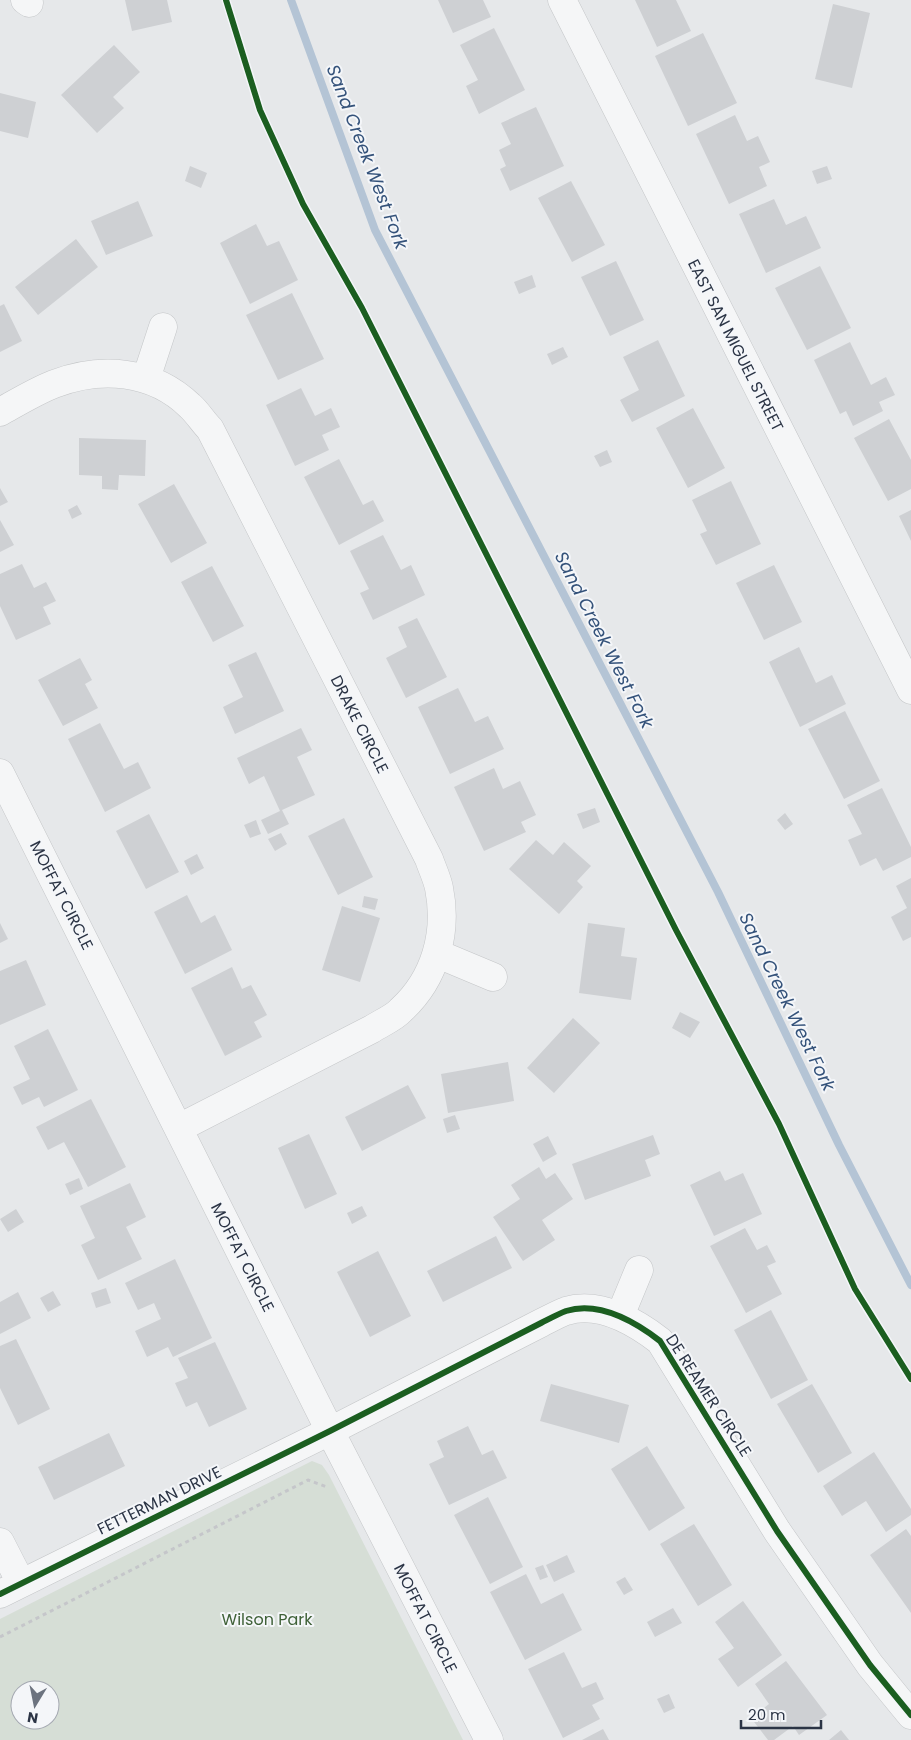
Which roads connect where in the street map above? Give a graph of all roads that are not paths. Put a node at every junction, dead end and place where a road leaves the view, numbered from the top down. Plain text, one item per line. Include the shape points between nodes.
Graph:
1 (562, 0) edge
2 (164, 327) dead end
3 (146, 379) junction
4 (0, 412) edge
5 (911, 690) edge
6 (0, 773) edge
7 (438, 954) junction
8 (493, 977) dead end
9 (179, 1128) junction
10 (639, 1270) dead end
11 (620, 1316) junction
12 (330, 1431) junction
13 (0, 1542) edge
14 (10, 1589) edge
15 (911, 1715) edge
16 (489, 1740) edge

1 - 5 street, EAST SAN MIGUEL STREET
2 - 3 street
3 - 4 street, DRAKE CIRCLE via 113,372 83,374 53,384
3 - 7 street, DRAKE CIRCLE via 169,390 190,406 210,429 424,850 440,894 443,917
6 - 9 street, MOFFAT CIRCLE
7 - 8 street
7 - 9 street, DRAKE CIRCLE via 422,984 401,1011
9 - 12 street, MOFFAT CIRCLE
10 - 11 street
11 - 12 street, DE REAMER CIRCLE via 594,1309 567,1311
11 - 15 street, DE REAMER CIRCLE via 660,1340 777,1531 870,1665
12 - 14 street, FETTERMAN DRIVE
12 - 16 street, MOFFAT CIRCLE
13 - 14 street

